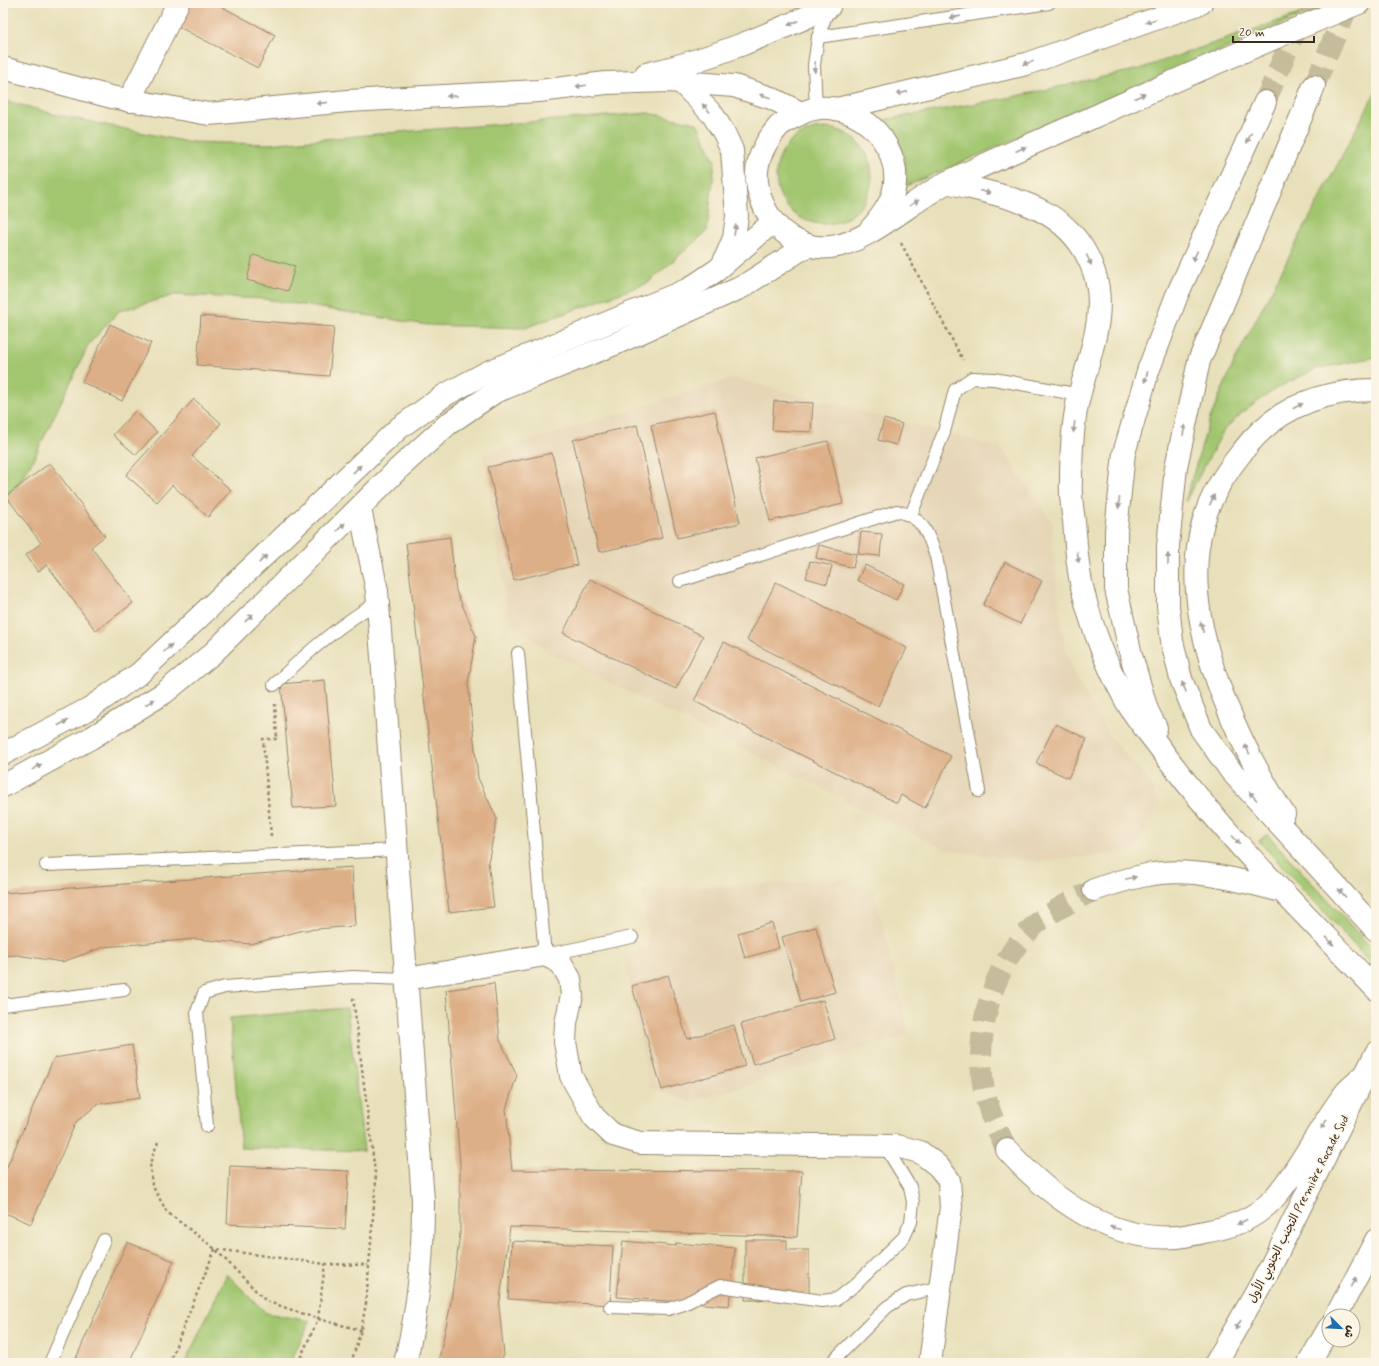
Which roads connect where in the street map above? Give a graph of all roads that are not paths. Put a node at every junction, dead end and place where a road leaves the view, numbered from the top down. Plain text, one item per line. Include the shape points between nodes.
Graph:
1 (178, 3) edge
2 (1049, 3) edge
3 (1201, 3) edge
4 (1359, 3) edge
5 (830, 5) edge
6 (818, 36) junction
7 (3, 68) edge
8 (682, 82) junction
9 (606, 83) junction
10 (1314, 86) tunnel mouth
11 (128, 101) junction
12 (1265, 102) tunnel mouth
13 (818, 110) junction
14 (947, 182) junction
15 (772, 222) junction
16 (869, 231) junction
17 (808, 245) junction
18 (721, 267) junction
19 (1376, 390) edge
20 (1080, 395) junction
21 (360, 509) junction
22 (911, 515) junction
23 (680, 581) dead end
24 (378, 602) junction
25 (518, 653) dead end
26 (274, 685) road end
27 (3, 754) edge
28 (3, 786) edge
29 (979, 790) dead end
30 (1191, 790) junction
31 (397, 850) junction
32 (46, 865) dead end
33 (1326, 876) junction
34 (1094, 890) tunnel mouth
35 (1281, 891) junction
36 (1376, 930) edge
37 (632, 937) dead end
38 (545, 956) junction
39 (407, 979) junction
40 (1376, 989) edge
41 (124, 990) dead end
42 (3, 1005) edge
43 (1376, 1053) edge
44 (1367, 1073) junction
45 (207, 1126) dead end
46 (884, 1146) junction
47 (1007, 1150) tunnel mouth
48 (104, 1240) dead end
49 (1376, 1240) edge
50 (941, 1287) junction
51 (610, 1307) dead end
52 (1340, 1308) edge
53 (1321, 1342) edge
54 (50, 1363) edge
55 (405, 1363) edge
56 (831, 1363) edge
57 (930, 1363) edge
58 (1216, 1363) edge
59 (1309, 1363) edge

1 - 11 main road
2 -> 6 lane
3 -> 13 main road via 1026,64
14 -> 4 main road via 1202,69
5 - 6 lane
5 -> 9 main road via 775,32 720,53 664,70
6 -> 13 lane via 814,65
7 - 11 main road
8 - 9 main road
13 -> 8 main road via 734,86
18 -> 8 main road via 734,238 737,216 732,150 712,116
9 -> 11 main road via 538,91 348,101 209,114
33 -> 10 main road via 1230,771 1202,729 1180,679 1168,606 1168,546 1176,467 1199,361
12 -> 30 main road via 1177,295 1148,371 1124,453 1116,531 1116,589 1147,710
13 - 15 main road via 782,124 767,140 758,160 757,182 761,204
13 - 16 main road via 858,116 876,130 889,149 894,170 893,193 884,214
16 -> 14 main road
14 -> 20 main road via 1039,208 1069,230 1084,250 1099,291 1099,312
15 - 17 main road via 788,236
15 - 18 main road
16 - 17 main road via 851,242 829,247
17 - 21 main road via 742,287 616,343 494,392 448,424 398,469
27 -> 18 main road via 90,708 140,673 399,428 445,395 486,373 689,289
33 -> 19 main road via 1274,800 1220,692 1198,611 1198,547 1208,508 1222,481 1248,444 1269,424 1317,397
20 - 22 lane via 994,379 972,378 955,390 944,432
20 -> 30 main road via 1072,441 1070,484 1082,590 1100,646 1125,701
21 - 24 main road
28 -> 21 main road via 164,694 213,653
22 - 23 lane via 897,511
22 - 29 lane via 926,530 936,556
24 - 26 lane via 333,631
24 - 31 main road
25 - 38 lane
30 -> 35 main road
31 - 32 lane
31 - 39 main road
36 -> 33 main road
34 -> 35 main road via 1155,873 1194,873 1238,880
35 -> 40 main road
37 - 38 lane
38 - 39 main road
38 - 46 main road via 561,963 570,979 572,995 564,1042 572,1076 594,1117 613,1135 640,1143
39 - 45 lane via 352,978 225,987 204,993 197,1012
39 - 55 main road via 424,1200 423,1254 417,1310
41 - 42 lane
43 - 44 main road, التجنب الجنوبي الأول Première Rocade Sud
44 -> 47 main road via 1339,1102 1275,1197 1258,1213 1229,1228 1176,1237 1145,1235 1111,1227 1084,1214 1053,1194
44 -> 58 main road, التجنب الجنوبي الأول Première Rocade Sud via 1269,1270
46 - 50 main road via 897,1146 920,1152 938,1166 949,1180 951,1208
46 - 51 lane via 910,1187 913,1202 911,1222 904,1238 837,1299 822,1301 720,1286 668,1309
48 - 54 lane
52 -> 49 main road
50 - 56 lane via 906,1295 887,1307
50 - 57 main road
53 - 59 main road

